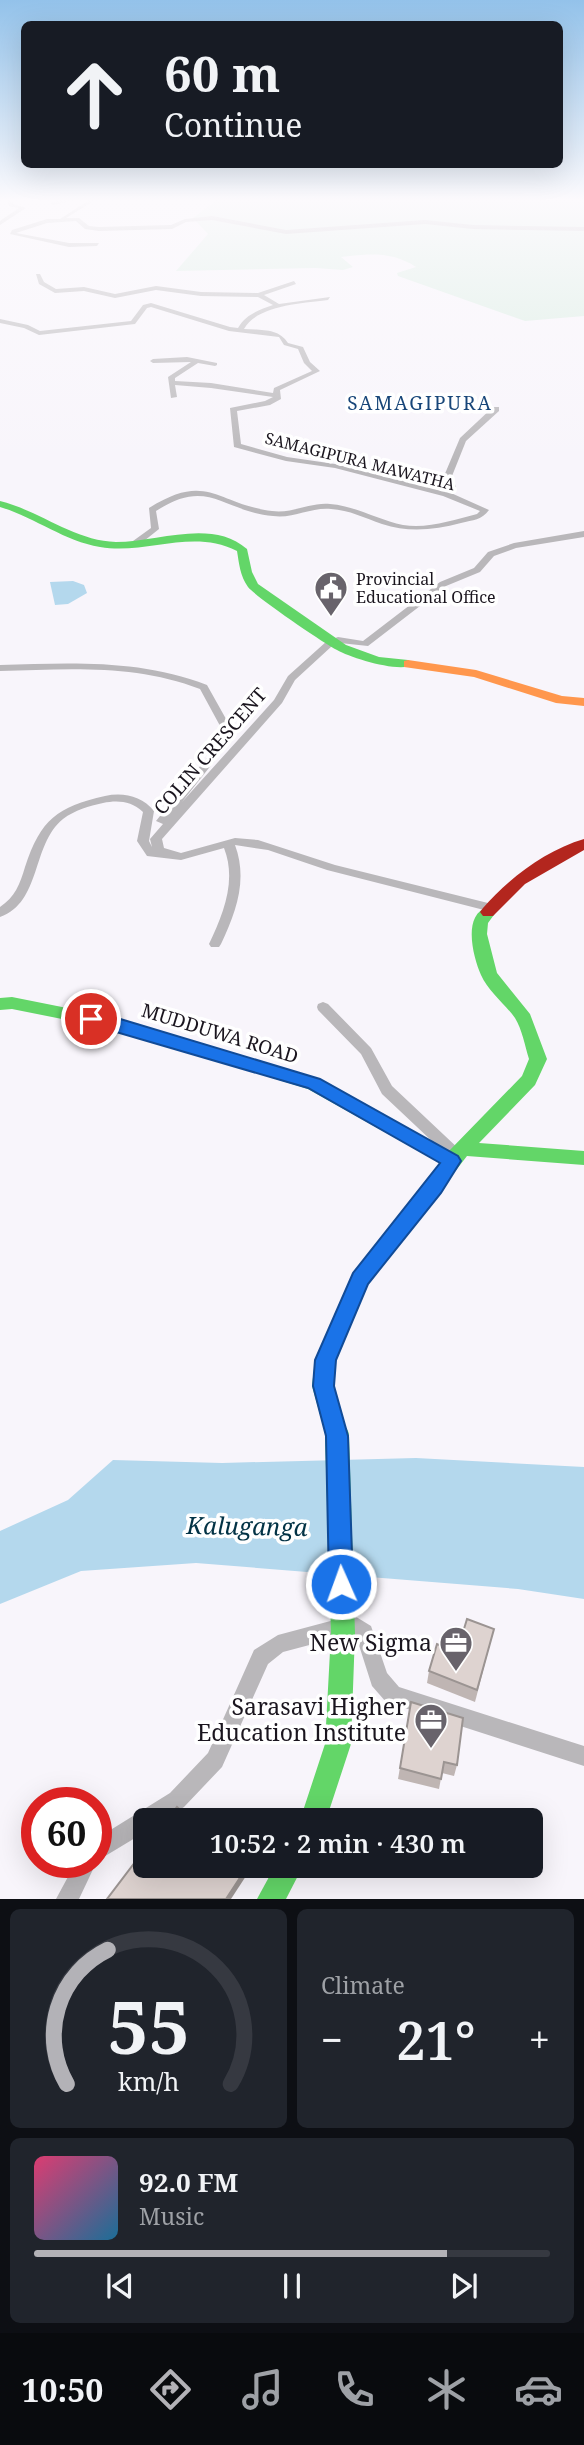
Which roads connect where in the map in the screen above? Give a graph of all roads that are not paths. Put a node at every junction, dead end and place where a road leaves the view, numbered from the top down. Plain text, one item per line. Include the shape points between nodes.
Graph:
1 (49, 288) edge
2 (281, 288) edge
3 (259, 295) junction
4 (328, 298) dead end
5 (279, 306) junction
6 (0, 321) edge
7 (240, 331) junction
8 (153, 360) dead end
9 (195, 362) junction
10 (215, 364) dead end
11 (172, 383) junction
12 (276, 395) junction
13 (173, 397) dead end
14 (496, 409) dead end
15 (446, 494) junction
16 (0, 504) edge
17 (584, 534) edge
18 (136, 543) junction
19 (331, 643) junction
20 (0, 668) edge
21 (584, 702) edge
22 (156, 839) junction
23 (584, 844) edge
24 (229, 845) junction
25 (166, 854) junction
26 (488, 908) junction
27 (0, 913) edge
28 (215, 944) dead end
29 (0, 1004) edge
30 (323, 1007) dead end
31 (457, 1155) junction
32 (584, 1158) edge
33 (584, 1756) edge
34 (317, 1808) edge
35 (112, 1841) edge
36 (78, 1878) edge
37 (283, 1878) edge
38 (67, 1899) edge
39 (271, 1899) edge

1 - 3 street via 115,296 156,288
2 - 3 street
3 - 5 street
4 - 5 street
5 - 7 street via 247,318
6 - 7 street, SAMAGIPURA MAWATHA via 39,333 67,332 133,323 150,305
7 - 12 street, SAMAGIPURA MAWATHA via 281,337 286,344 301,348 307,363 317,370 276,390
8 - 9 street
9 - 10 street
9 - 11 street via 171,377
11 - 12 street via 210,383
11 - 13 street
12 - 15 street, SAMAGIPURA MAWATHA via 272,403 233,410 237,445
14 - 15 street via 463,440 448,476 452,488
15 - 18 street, SAMAGIPURA MAWATHA via 485,513 445,525 402,527 330,506 271,514 195,493 162,502 152,510 155,529
16 - 18 main road via 31,511 71,537 90,543
17 - 19 street via 491,554 477,570 443,584 368,642
18 - 19 main road via 210,538 236,543 243,549 253,586
19 - 21 main road via 377,660 476,674 561,700
19 - 22 street, COLIN CRESCENT via 291,678 278,701
20 - 22 street via 150,673 204,687 230,735 159,824
22 - 25 street, COLIN CRESCENT via 159,850
23 - 26 main road via 503,892
24 - 25 street via 193,856
24 - 26 street via 247,842
24 - 28 street via 236,858 236,884
25 - 27 street via 151,853 143,841 149,811 143,804 124,797 89,800 71,807 51,824 39,841 21,894
26 - 31 main road via 479,934 489,975 524,1018 538,1059 529,1080
29 - 31 main road, MUDDUWA ROAD via 117,1024 314,1084
30 - 31 street via 366,1051 387,1090
31 - 32 main road
31 - 34 main road, bridge via 360,1279 326,1360 323,1386 337,1436 343,1633 338,1744
33 - 35 street via 394,1695 379,1679 364,1633 353,1624 278,1644 261,1657 215,1760 177,1800
36 - 38 street
37 - 39 main road

